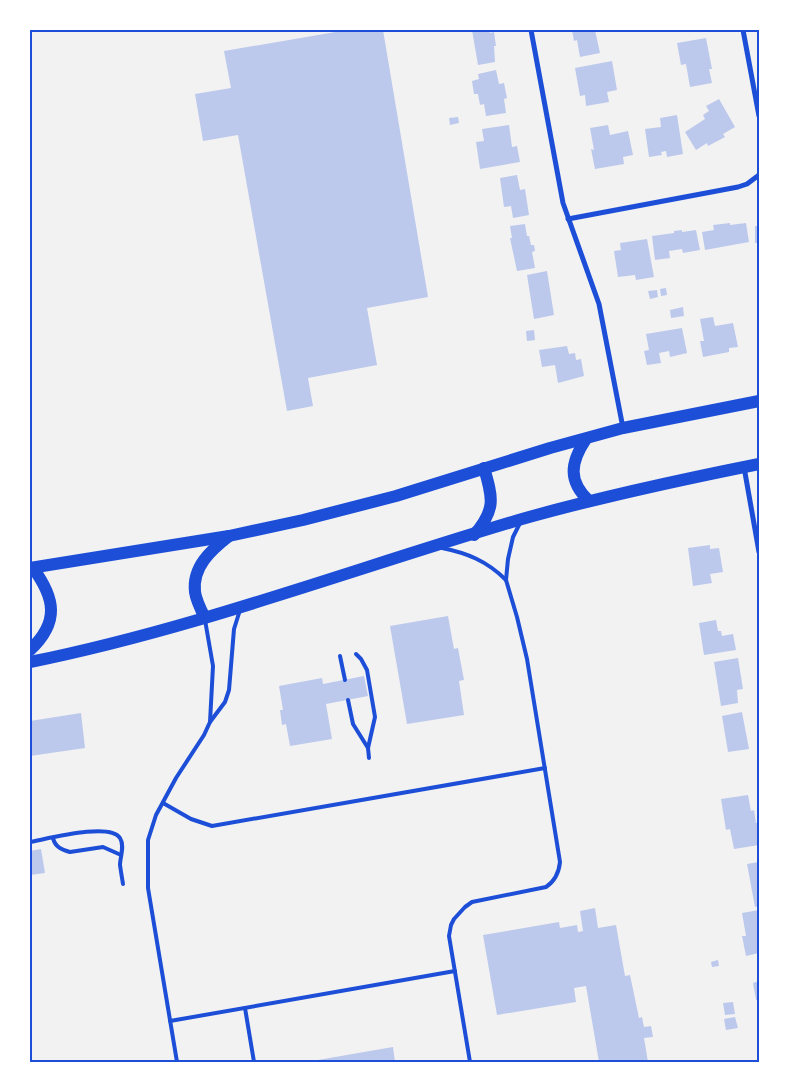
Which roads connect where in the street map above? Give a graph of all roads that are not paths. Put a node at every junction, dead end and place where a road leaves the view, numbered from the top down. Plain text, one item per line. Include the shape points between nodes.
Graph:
1 (531, 30) edge
2 (743, 30) edge
3 (759, 116) edge
4 (759, 175) edge
5 (568, 219) junction
6 (759, 401) edge
7 (623, 428) junction
8 (586, 439) junction
9 (759, 464) edge
10 (744, 467) junction
11 (484, 468) junction
12 (590, 501) junction
13 (522, 520) junction
14 (474, 535) junction
15 (228, 536) junction
16 (435, 547) junction
17 (759, 552) edge
18 (32, 568) edge
19 (506, 580) junction
20 (241, 607) junction
21 (205, 618) junction
22 (30, 650) edge
23 (356, 654) dead end
24 (340, 656) dead end
25 (30, 662) edge
26 (345, 680) dead end
27 (348, 700) dead end
28 (210, 722) junction
29 (368, 748) junction
30 (369, 758) dead end
31 (545, 768) junction
32 (163, 803) junction
33 (53, 838) junction
34 (30, 842) edge
35 (121, 855) junction
36 (123, 884) dead end
37 (455, 971) junction
38 (245, 1008) junction
39 (170, 1021) junction
40 (178, 1062) edge
41 (254, 1062) edge
42 (470, 1062) edge

1 - 5 street via 550,141
2 - 3 street
4 - 5 street via 738,187
5 - 7 street via 599,304
6 - 7 main road
7 - 8 main road
8 - 11 main road
8 - 12 main road via 577,452 573,475 580,492
9 - 10 main road
10 - 12 main road
10 - 17 street
11 - 14 main road via 492,503 485,524
11 - 15 main road via 358,506
12 - 13 main road
13 - 14 main road
13 - 19 lane via 513,537
14 - 16 main road
15 - 18 main road
15 - 21 main road via 205,558 198,570 195,594
16 - 19 lane via 484,561
16 - 20 main road
18 - 22 main road via 44,583 52,606 44,633
19 - 31 lane via 524,643
20 - 21 main road
20 - 28 lane via 234,629 227,696
21 - 25 main road
21 - 28 lane via 213,666
23 - 29 lane via 367,670 375,717
24 - 26 lane
27 - 29 lane via 353,724
28 - 32 lane
29 - 30 lane
31 - 32 lane via 212,826 191,819
31 - 37 lane via 560,854 557,874 546,887 472,902 465,907 454,919 450,930
32 - 39 lane via 148,840 147,880
33 - 34 lane
33 - 35 lane via 65,851 103,847
33 - 35 lane via 92,831 109,832 120,838
35 - 36 lane
37 - 38 lane
37 - 42 lane
38 - 39 lane
38 - 41 lane
39 - 40 lane

